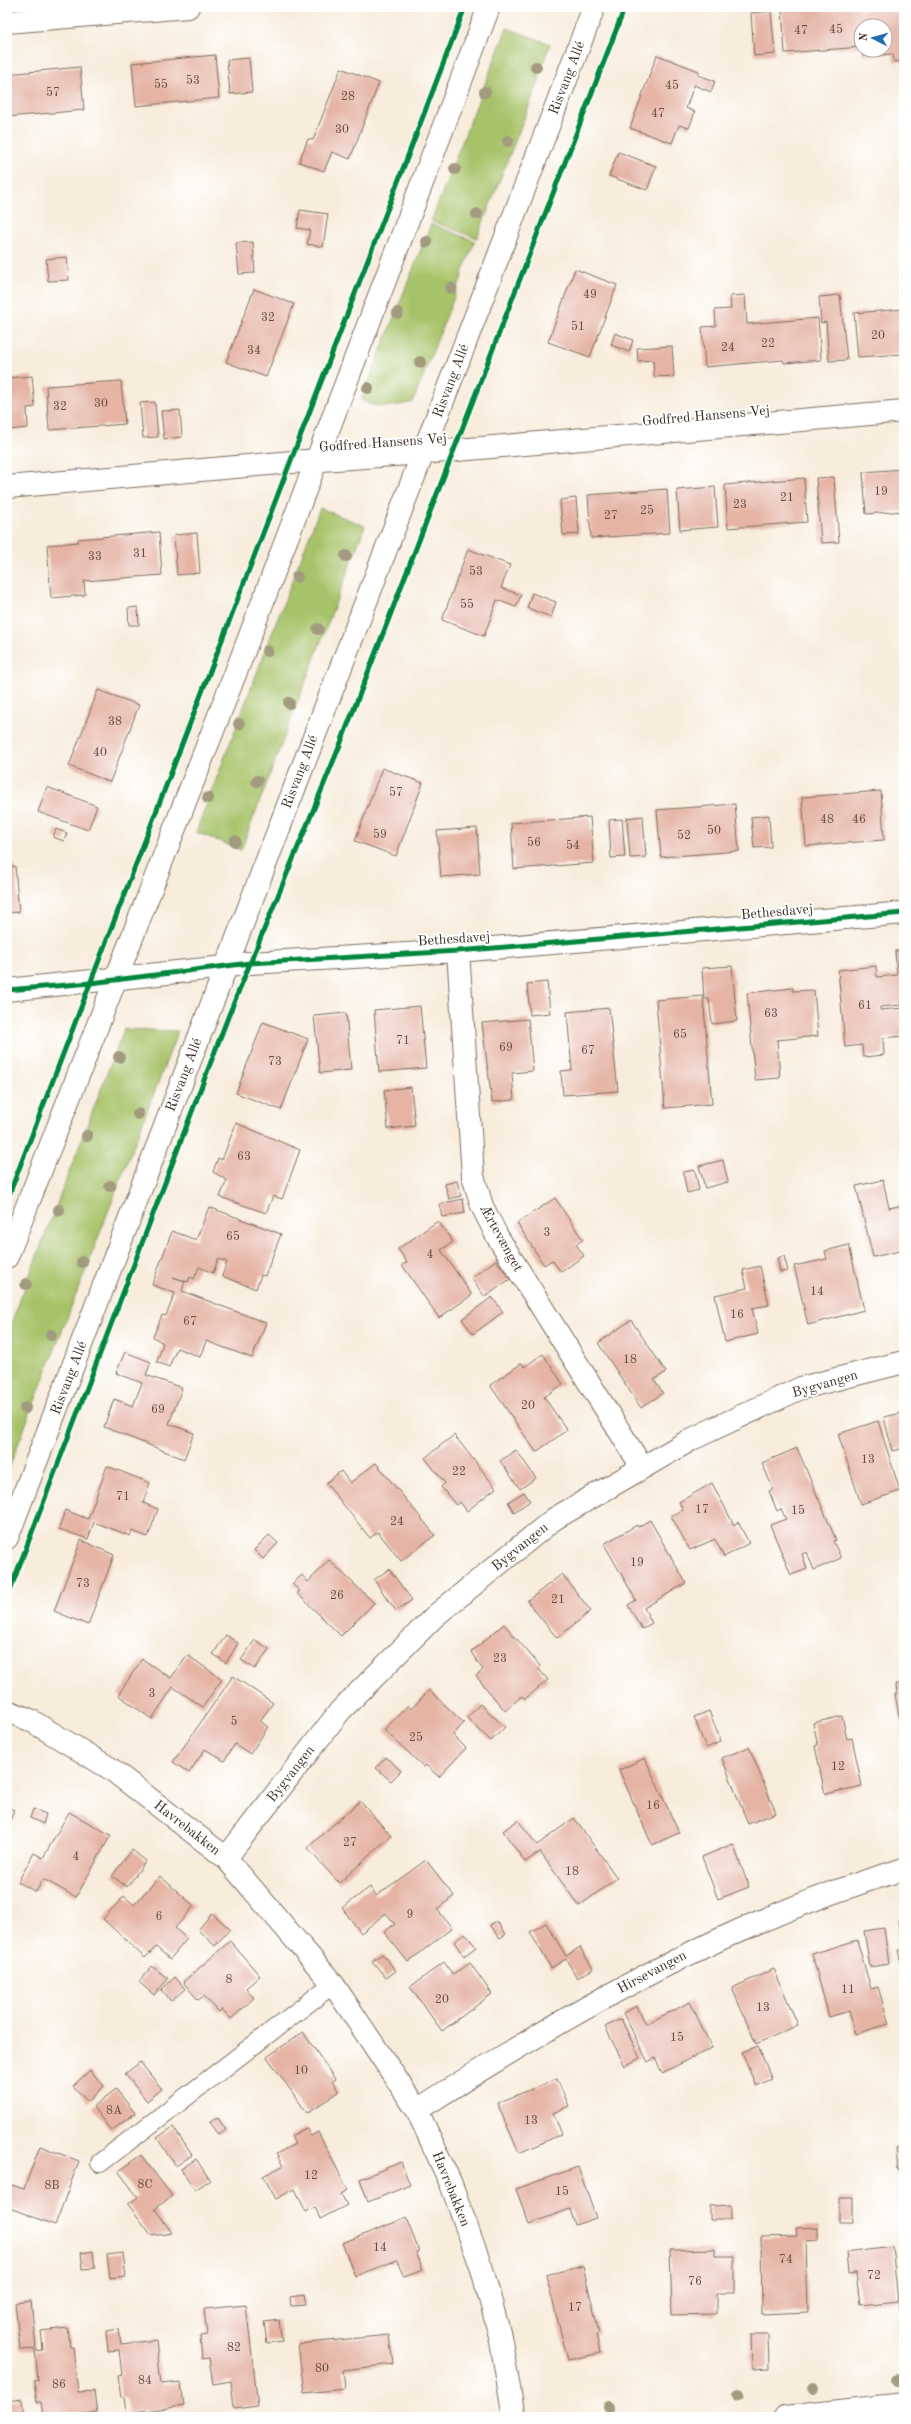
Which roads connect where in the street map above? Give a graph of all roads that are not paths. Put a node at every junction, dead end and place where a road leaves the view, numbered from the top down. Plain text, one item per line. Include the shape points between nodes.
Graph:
1 (188, 7) edge
2 (489, 7) edge
3 (594, 7) edge
4 (7, 22) edge
5 (904, 412) edge
6 (423, 454) junction
7 (317, 460) junction
8 (7, 487) edge
9 (904, 913) edge
10 (458, 951) junction
11 (224, 967) junction
12 (115, 980) junction
13 (7, 990) edge
14 (7, 1256) edge
15 (904, 1362) edge
16 (642, 1467) junction
17 (7, 1538) edge
18 (7, 1711) edge
19 (226, 1858) junction
20 (904, 1869) edge
21 (333, 1984) junction
22 (417, 2110) junction
23 (100, 2163) dead end
24 (904, 2404) edge
25 (514, 2417) edge
26 (785, 2417) edge

1 - 4 street
2 - 7 street
3 - 6 street, Risvang Allé
5 - 6 street, Godfred Hansens Vej
6 - 7 street, Godfred Hansens Vej
6 - 11 street, Risvang Allé
7 - 8 street, Godfred Hansens Vej
7 - 12 street
9 - 10 street, Bethesdavej
10 - 11 street, Bethesdavej via 250,963
10 - 16 street, Ærtevænget via 473,1176 482,1206 497,1236
11 - 12 street, Bethesdavej
11 - 17 street, Risvang Allé
12 - 13 street, Bethesdavej
12 - 14 street
15 - 16 street, Bygvangen via 801,1388 692,1439
16 - 19 street, Bygvangen via 554,1519 435,1616 340,1711
18 - 19 street, Havrebakken via 30,1720 111,1769
19 - 21 street, Havrebakken
20 - 22 street, Hirsevangen via 853,1885 695,1949 545,2030
21 - 22 street, Havrebakken
21 - 23 lane
22 - 25 street, Havrebakken via 451,2184 482,2269 500,2336
24 - 26 street

